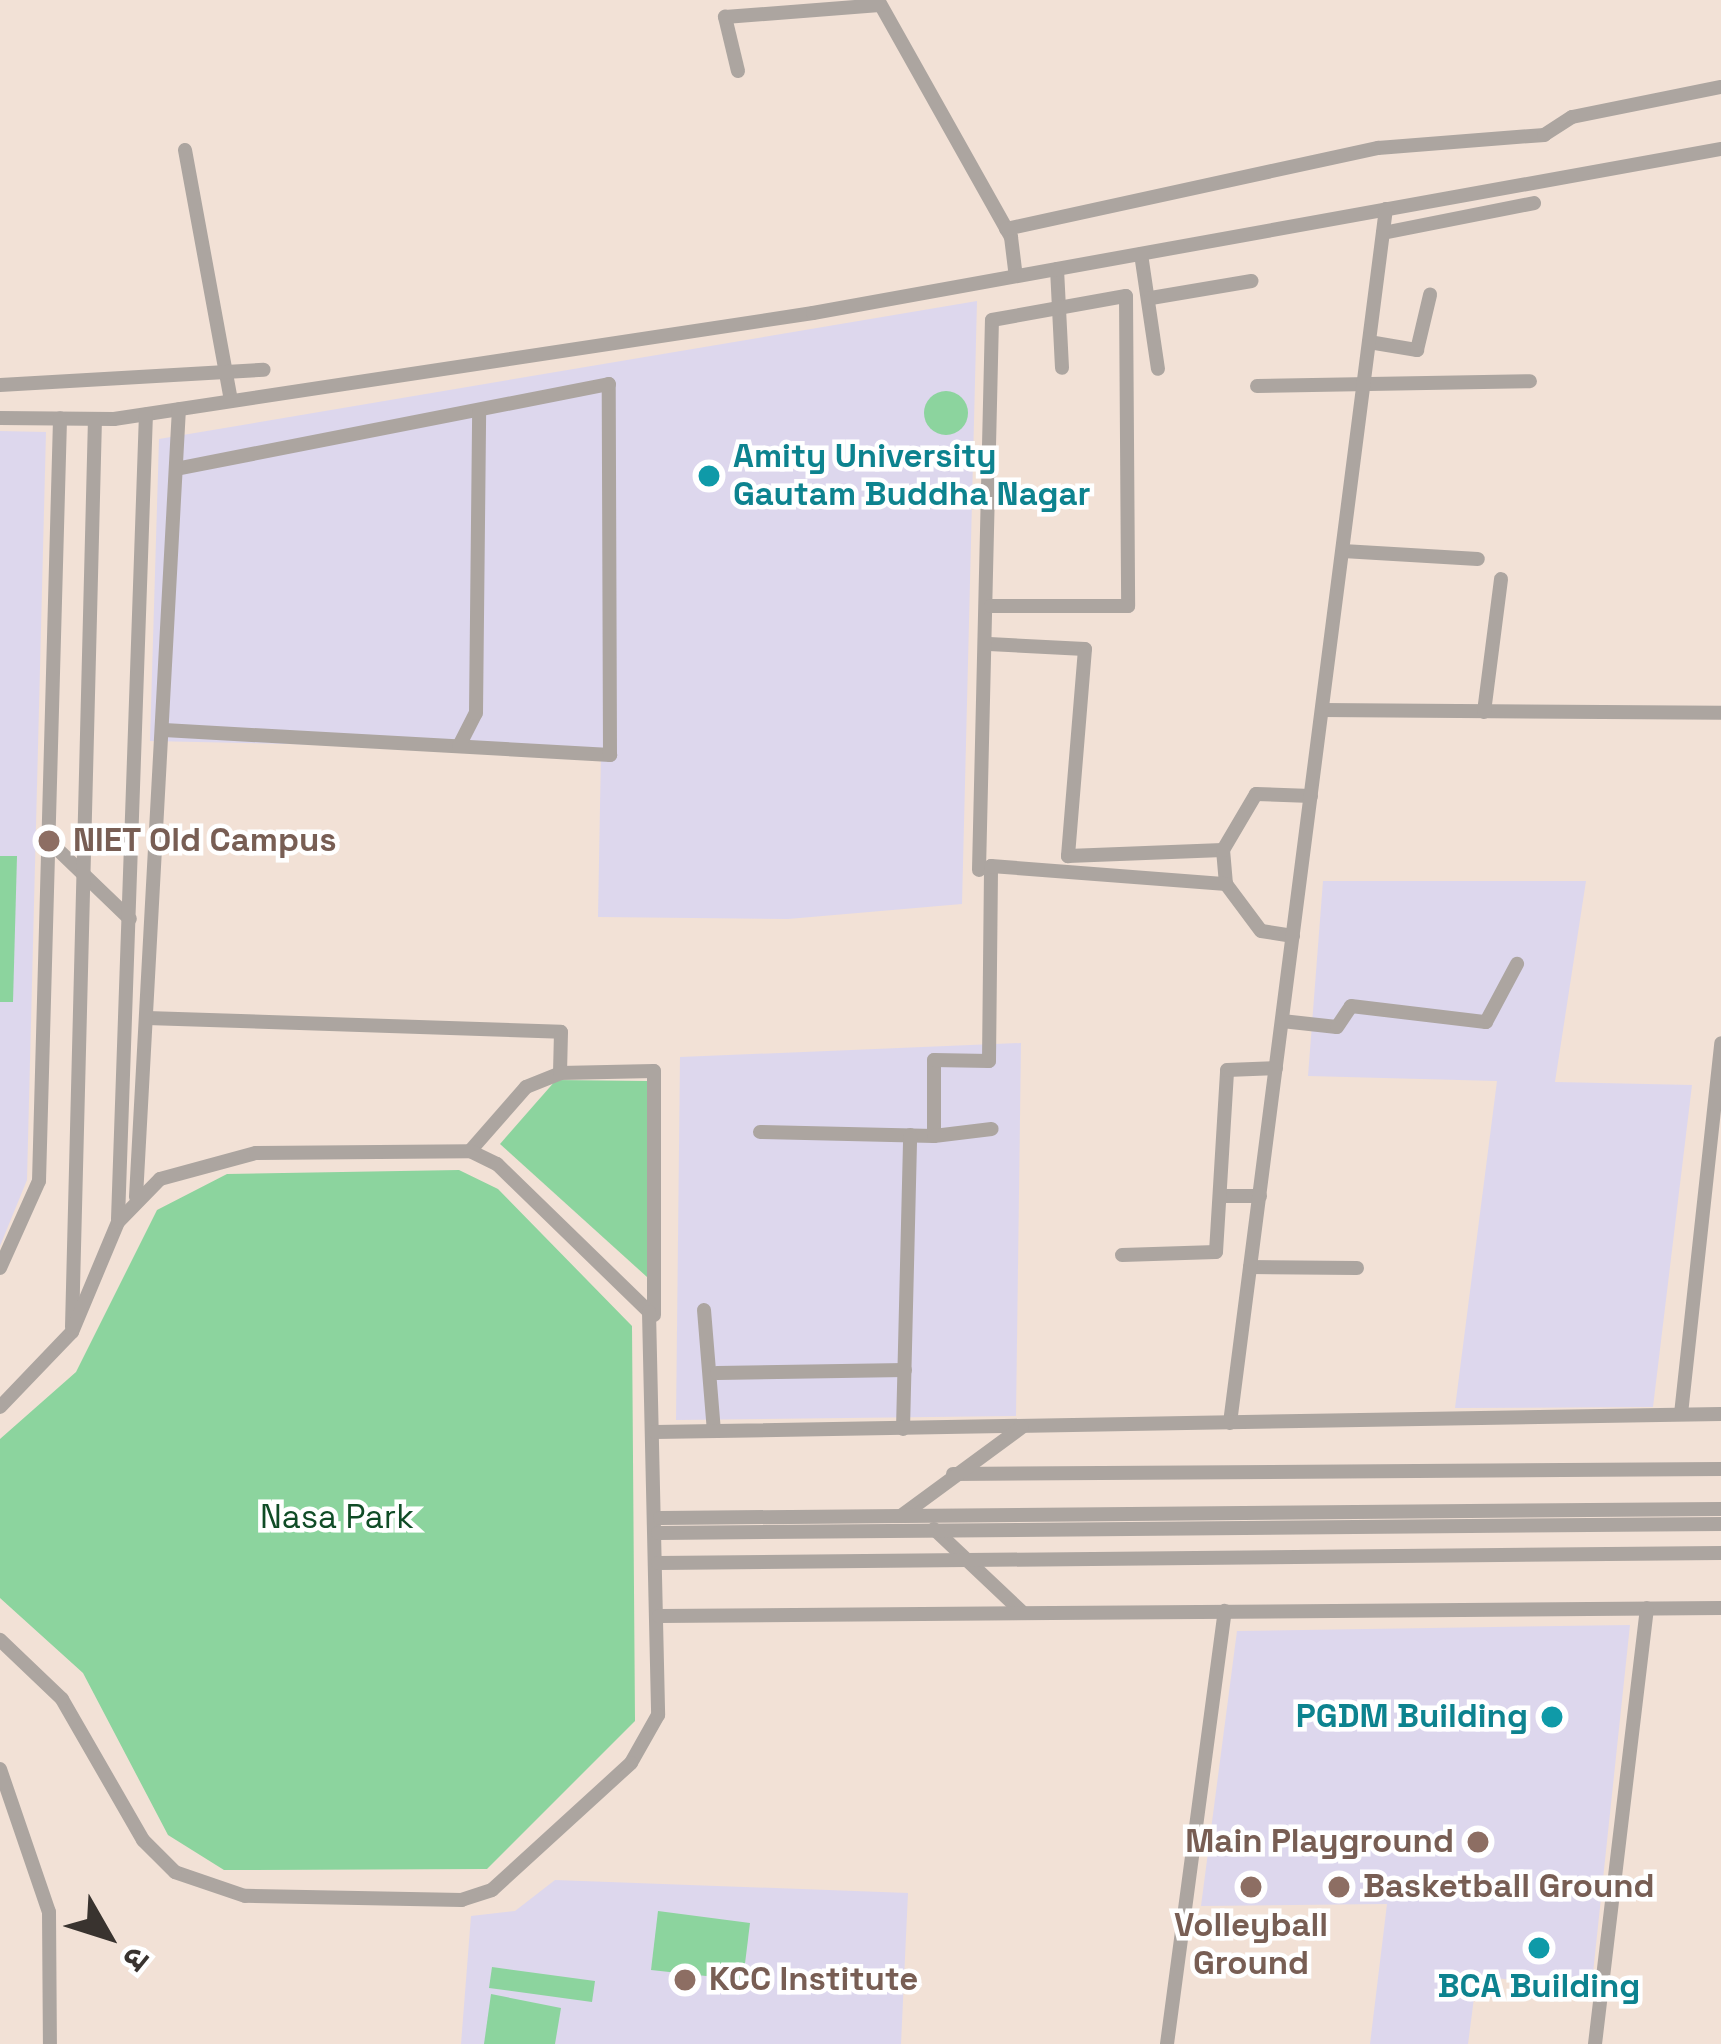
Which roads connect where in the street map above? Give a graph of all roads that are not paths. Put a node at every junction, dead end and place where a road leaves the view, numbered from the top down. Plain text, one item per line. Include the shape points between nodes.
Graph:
1 (720, 0) edge
2 (879, 3) edge
3 (725, 17) junction
4 (738, 71) dead end
5 (1721, 87) edge
6 (1721, 149) edge
7 (184, 150) dead end
8 (1534, 203) dead end
9 (1386, 209) junction
10 (1006, 229) junction
11 (1383, 233) junction
12 (1141, 254) junction
13 (1057, 269) junction
14 (1016, 276) junction
15 (1252, 281) dead end
16 (1430, 295) dead end
17 (1151, 298) junction
18 (1059, 306) junction
19 (1369, 343) junction
20 (1061, 368) dead end
21 (226, 369) junction
22 (1158, 369) dead end
23 (264, 370) dead end
24 (1530, 381) dead end
25 (0, 385) edge
26 (1257, 386) dead end
27 (1363, 387) junction
28 (231, 401) junction
29 (179, 409) junction
30 (479, 410) junction
31 (146, 414) junction
32 (0, 418) edge
33 (60, 418) junction
34 (95, 419) junction
35 (180, 468) junction
36 (1342, 550) junction
37 (1478, 559) dead end
38 (1501, 579) dead end
39 (991, 606) junction
40 (989, 644) junction
41 (1322, 710) junction
42 (1484, 712) junction
43 (1721, 713) edge
44 (164, 730) junction
45 (459, 746) junction
46 (1311, 796) junction
47 (52, 844) junction
48 (1223, 850) junction
49 (81, 867) junction
50 (979, 870) dead end
51 (1226, 884) junction
52 (130, 919) junction
53 (1293, 936) junction
54 (1517, 964) dead end
55 (147, 1018) junction
56 (1282, 1021) junction
57 (1721, 1043) edge
58 (1276, 1068) junction
59 (560, 1073) junction
60 (992, 1129) dead end
61 (760, 1132) dead end
62 (910, 1135) junction
63 (934, 1136) junction
64 (470, 1151) junction
65 (136, 1196) junction
66 (1222, 1196) junction
67 (1260, 1196) junction
68 (118, 1222) junction
69 (1122, 1255) dead end
70 (1250, 1267) junction
71 (0, 1268) edge
72 (1357, 1268) dead end
73 (704, 1310) dead end
74 (72, 1332) junction
75 (653, 1338) junction
76 (905, 1370) junction
77 (717, 1373) junction
78 (0, 1407) edge
79 (1681, 1414) junction
80 (1721, 1414) edge
81 (1230, 1423) junction
82 (1022, 1427) junction
83 (903, 1429) junction
84 (714, 1431) junction
85 (655, 1432) junction
86 (1721, 1469) edge
87 (953, 1474) junction
88 (1721, 1509) edge
89 (901, 1516) junction
90 (1721, 1524) edge
91 (659, 1526) junction
92 (934, 1529) junction
93 (1721, 1553) edge
94 (967, 1561) junction
95 (658, 1563) junction
96 (1647, 1608) junction
97 (1721, 1608) edge
98 (1021, 1611) junction
99 (1225, 1611) junction
100 (659, 1616) junction
101 (0, 1640) edge
102 (0, 1769) edge
103 (50, 2044) edge
104 (1167, 2044) edge
105 (1595, 2044) edge

1 - 3 street
2 - 3 street
2 - 10 street
3 - 4 street
5 - 10 street via 1572,116 1544,135 1378,148
6 - 9 street
7 - 21 street
8 - 11 street
9 - 11 street
9 - 12 street
10 - 14 street
11 - 19 street
12 - 13 street
12 - 17 street
13 - 14 street
13 - 18 street
14 - 28 street
15 - 17 street
16 - 19 street via 1417,350
17 - 22 street
18 - 20 street
18 - 39 street via 992,320
18 - 39 street via 1126,296 1128,605
19 - 27 street
21 - 23 street
21 - 25 street
21 - 28 street
24 - 27 street
26 - 27 street
27 - 36 street
28 - 29 street
29 - 31 street
29 - 35 street
30 - 35 street
30 - 45 street via 476,713
30 - 45 street via 609,384 610,754
31 - 34 street
31 - 52 street
32 - 33 street
33 - 34 street
33 - 47 street
34 - 49 street
35 - 44 street
36 - 37 street
36 - 41 street
38 - 42 street
39 - 40 street
40 - 48 street via 1085,649 1068,856
40 - 50 street
41 - 42 street
41 - 46 street
42 - 43 street
44 - 45 street
44 - 55 street
46 - 48 street via 1256,794
46 - 53 street
47 - 49 street
47 - 71 street via 40,1181
48 - 51 street
49 - 52 street
49 - 74 street
51 - 53 street via 1261,931
51 - 63 street via 991,866 989,1061 934,1060
52 - 68 street
53 - 56 street
54 - 56 street via 1486,1022 1351,1006 1337,1027
55 - 59 street via 561,1032
55 - 65 street
56 - 58 street
57 - 79 street
58 - 66 street via 1227,1070
58 - 67 street
59 - 64 street via 526,1087
59 - 75 street via 654,1070
60 - 63 street
61 - 62 street
62 - 63 street
62 - 76 street
64 - 65 street via 256,1153 182,1168
64 - 75 street via 523,1184 629,1283
65 - 68 street
66 - 67 street
66 - 69 street via 1216,1252
67 - 70 street
68 - 74 street
70 - 72 street
70 - 81 street
73 - 77 street
74 - 78 street
75 - 85 street
76 - 77 street
76 - 83 street
77 - 84 street
79 - 80 street
79 - 81 street
81 - 82 street
82 - 83 street
82 - 87 street
83 - 84 street
84 - 85 street
85 - 91 street
86 - 87 street
87 - 89 street
88 - 89 street
89 - 91 street
90 - 92 street
91 - 92 street
91 - 95 street
92 - 94 street
93 - 94 street
94 - 95 street
94 - 98 street
95 - 100 street
96 - 97 street
96 - 99 street
96 - 105 street
98 - 99 street
98 - 100 street
99 - 104 street
100 - 101 street via 650,1736 524,1865 462,1900 245,1896 175,1872 122,1810 62,1699
102 - 103 street via 49,1912

